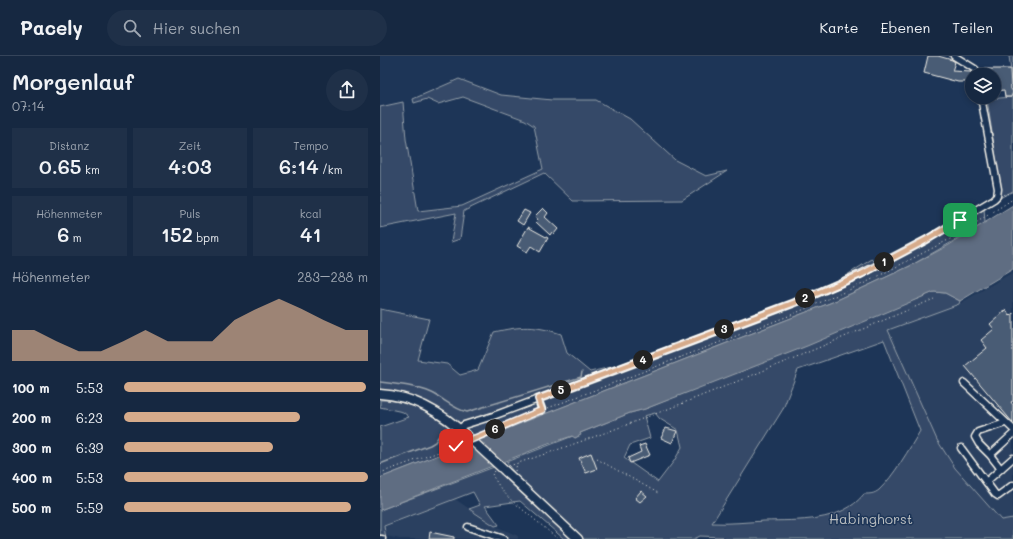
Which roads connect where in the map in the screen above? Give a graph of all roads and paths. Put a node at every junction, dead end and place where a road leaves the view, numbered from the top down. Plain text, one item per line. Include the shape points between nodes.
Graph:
1 (954, 56) edge
2 (973, 68) edge
3 (982, 104) edge
4 (1013, 192) edge
5 (997, 196) junction
6 (1013, 199) edge
7 (934, 299) dead end
8 (964, 383) dead end
9 (380, 394) edge
10 (538, 399) junction
11 (542, 410) junction
12 (1005, 423) junction
13 (1013, 429) edge
14 (459, 432) junction
15 (1013, 434) edge
16 (478, 437) dead end
17 (466, 440) junction
18 (456, 446) junction
19 (961, 448) dead end
20 (990, 455) junction
21 (1013, 458) edge
22 (597, 459) dead end
23 (1002, 469) junction
24 (502, 470) junction
25 (380, 473) edge
26 (986, 482) junction
27 (1013, 485) edge
28 (658, 493) dead end
29 (468, 527) dead end
30 (504, 539) edge
31 (558, 539) edge
32 (578, 539) edge

1 - 2 lane
3 - 5 lane via 996,175
4 - 5 path
5 - 10 lane via 926,240 862,274 794,303
6 - 11 path via 954,237 865,283 790,315
7 - 24 path via 750,376
8 - 12 lane
9 - 14 main road via 398,396 430,407
10 - 11 lane
10 - 14 lane via 464,425
11 - 16 path
12 - 13 lane
12 - 20 lane via 978,432 975,437
14 - 17 main road
14 - 18 path via 454,439
15 - 20 lane
17 - 18 path
17 - 24 main road, bridge
18 - 25 path
19 - 26 lane
20 - 23 lane
21 - 23 lane
22 - 28 path
23 - 26 lane
24 - 31 path via 492,475 501,489
24 - 32 main road
26 - 27 lane via 998,496
29 - 30 lane

